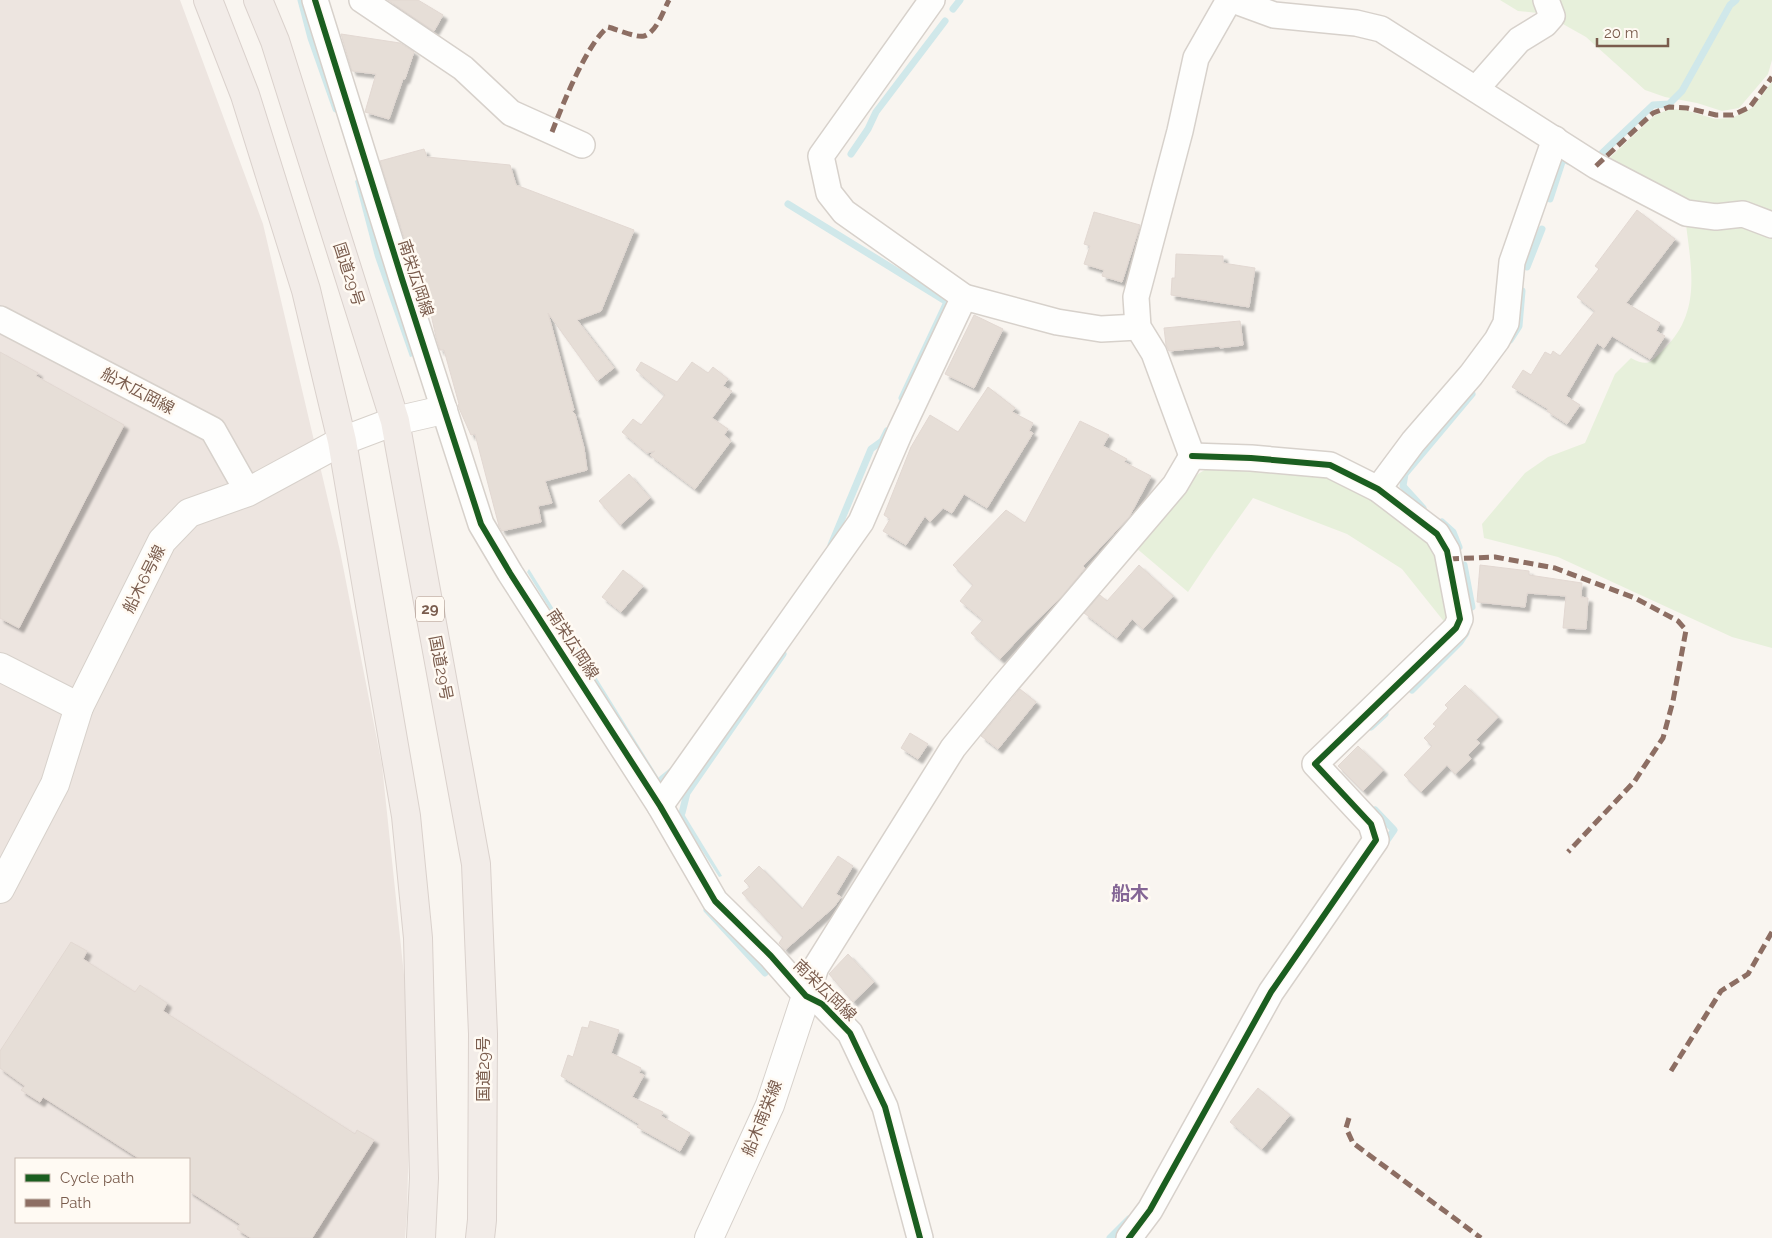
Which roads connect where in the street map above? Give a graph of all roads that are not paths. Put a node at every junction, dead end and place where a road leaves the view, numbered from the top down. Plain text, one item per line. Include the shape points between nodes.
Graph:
1 (208, 0) edge
2 (258, 0) edge
3 (315, 0) edge
4 (362, 0) edge
5 (932, 0) edge
6 (1229, 0) edge
7 (1233, 0) edge
8 (1546, 0) edge
9 (1476, 89) junction
10 (1555, 139) junction
11 (582, 145) dead end
12 (1772, 225) edge
13 (964, 297) junction
14 (0, 319) edge
15 (1138, 327) junction
16 (443, 410) junction
17 (395, 421) junction
18 (342, 441) junction
19 (1192, 456) junction
20 (1378, 489) junction
21 (248, 492) junction
22 (0, 667) edge
23 (79, 708) junction
24 (660, 806) junction
25 (0, 889) edge
26 (806, 996) junction
27 (421, 1238) edge
28 (480, 1238) edge
29 (709, 1238) edge
30 (920, 1238) edge
31 (1129, 1238) edge

1 - 18 highway via 245,95 306,290
2 - 17 highway, 国道29号 / 29 via 275,41
3 - 16 street, 南栄広岡線
4 - 11 street via 462,68 510,113
5 - 13 street via 821,156 829,193 844,212
6 - 15 street via 1196,58 1136,297
7 - 9 street via 1274,15 1356,22 1381,29
8 - 9 street via 1552,16 1519,40
9 - 10 street
10 - 12 street via 1596,166 1686,213 1716,217 1743,214
10 - 20 street via 1512,262 1506,323 1471,376 1413,442
13 - 15 street via 1057,322 1101,328
13 - 24 street via 861,522
14 - 21 street, 船木広岡線 via 213,430
15 - 19 street via 1154,353
16 - 17 street, 船木6号線
16 - 24 street, 南栄広岡線 via 481,524
17 - 18 street, 船木6号線
17 - 28 highway, 国道29号 / 29 via 476,864 483,1034
18 - 21 street, 船木6号線
18 - 27 highway via 406,816 418,938 424,1178
19 - 20 street via 1330,465
19 - 26 street via 1175,485 952,748 816,967
20 - 31 street via 1437,534 1447,551 1460,620 1456,628 1315,764 1371,824 1376,840 1271,992 1150,1210
21 - 23 street, 船木6号線 via 189,513 162,541
22 - 23 street
23 - 25 street, 船木6号線 via 55,784
24 - 26 street, 南栄広岡線 via 715,901
26 - 29 street, 船木南栄線 via 770,1105
26 - 30 street, 南栄広岡線 via 822,1004 850,1034 885,1107

